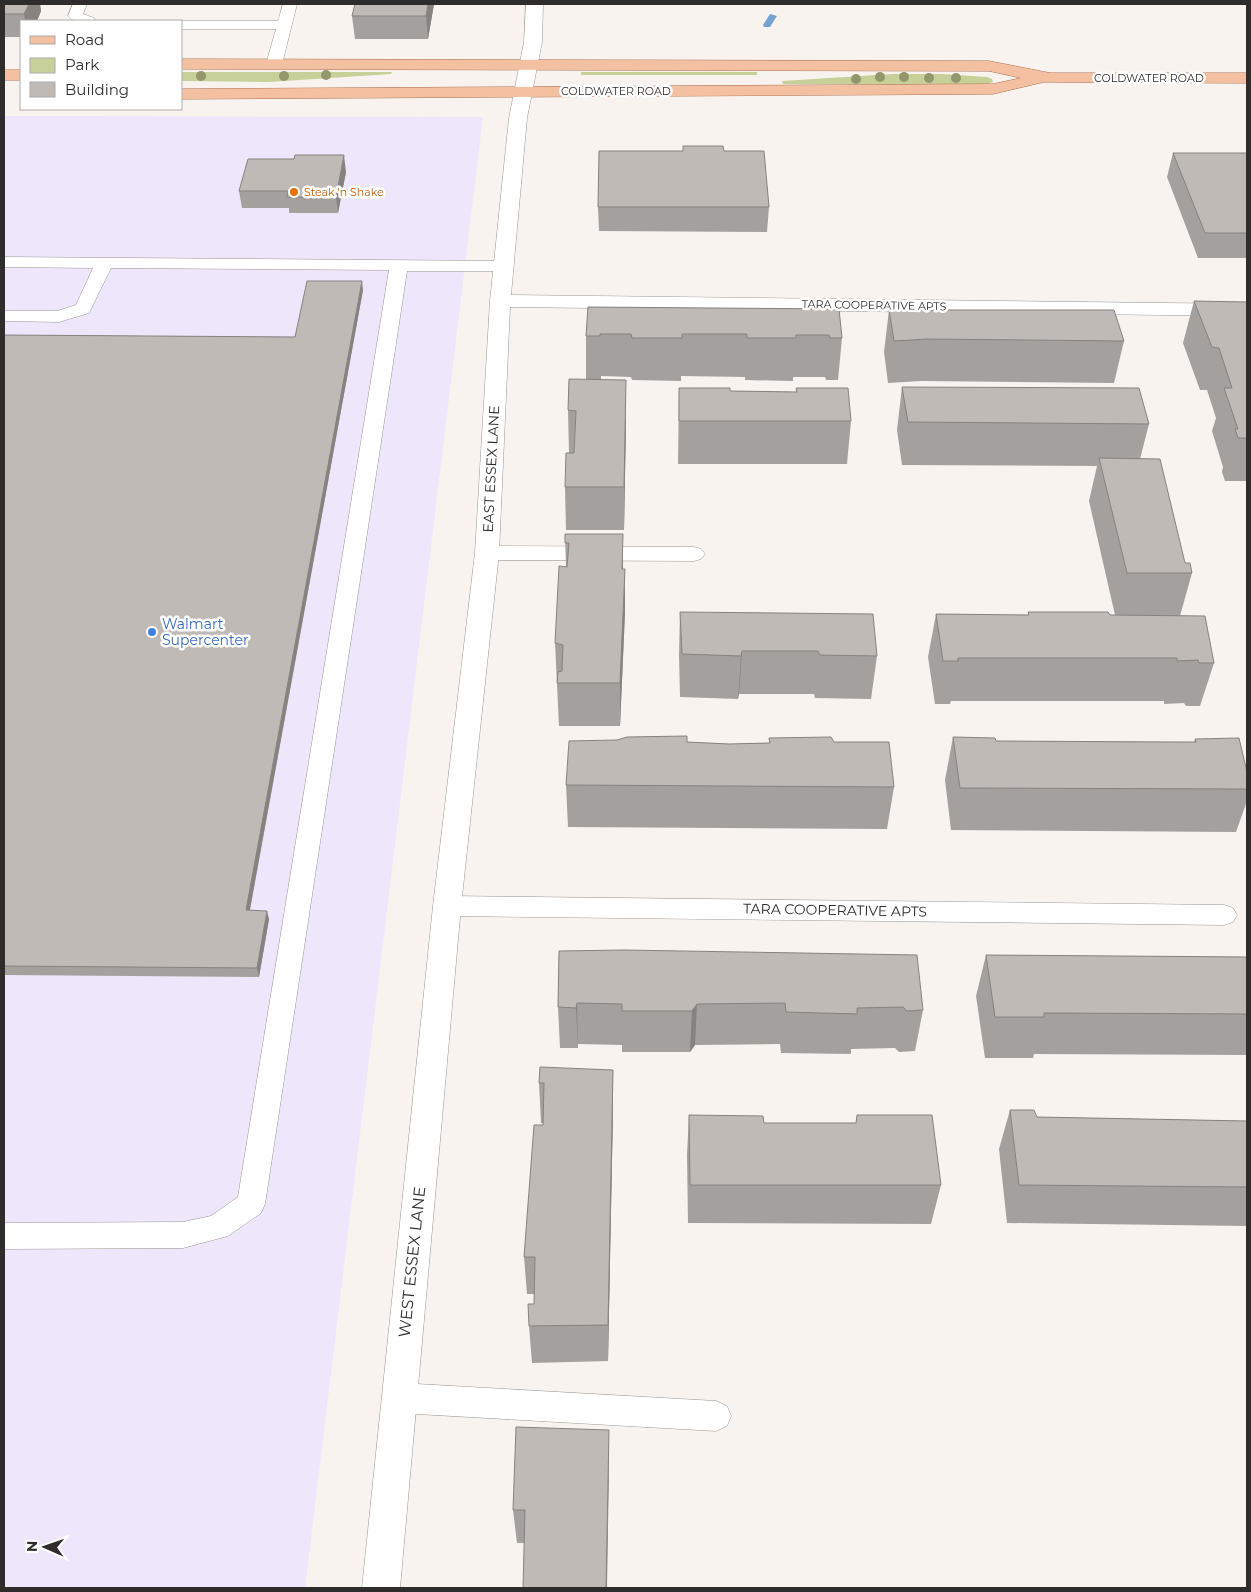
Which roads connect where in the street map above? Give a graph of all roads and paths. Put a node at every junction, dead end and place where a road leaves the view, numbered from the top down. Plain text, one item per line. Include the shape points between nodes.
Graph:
1 (80, 4) edge
2 (290, 4) edge
3 (534, 4) edge
4 (86, 20) edge
5 (182, 25) edge
6 (284, 25) junction
7 (4, 64) edge
8 (20, 64) edge
9 (182, 64) edge
10 (274, 64) junction
11 (527, 65) junction
12 (870, 66) junction
13 (4, 75) edge
14 (20, 75) edge
15 (1050, 78) junction
16 (1247, 78) edge
17 (522, 92) junction
18 (295, 93) junction
19 (182, 94) edge
20 (4, 262) edge
21 (104, 264) junction
22 (399, 265) junction
23 (505, 266) junction
24 (500, 301) junction
25 (1247, 310) edge
26 (4, 316) edge
27 (487, 553) junction
28 (694, 554) dead end
29 (1224, 915) dead end
30 (446, 920) junction
31 (4, 1236) edge
32 (399, 1398) junction
33 (716, 1416) dead end
34 (381, 1588) edge

1 - 4 lane via 75,16
2 - 6 lane
3 - 11 street, EAST ESSEX LANE via 533,42
5 - 6 lane
6 - 10 lane
7 - 8 main road
9 - 10 main road, COLDWATER ROAD
10 - 11 main road, COLDWATER ROAD
11 - 12 main road, COLDWATER ROAD
11 - 17 street, EAST ESSEX LANE
11 - 18 main road via 496,74 320,84
12 - 15 main road, COLDWATER ROAD via 989,66
12 - 17 main road via 853,71 758,79 571,78 535,85
13 - 14 main road
15 - 16 main road, COLDWATER ROAD
15 - 17 main road, COLDWATER ROAD via 993,89
17 - 18 main road, COLDWATER ROAD
17 - 23 street, EAST ESSEX LANE
18 - 19 main road, COLDWATER ROAD
20 - 21 lane
21 - 22 lane
21 - 26 lane via 83,309 59,317
22 - 23 lane
22 - 31 lane via 251,1204 218,1227 183,1235
23 - 24 street, EAST ESSEX LANE
24 - 25 street, TARA COOPERATIVE APTS
24 - 27 street, EAST ESSEX LANE
27 - 28 lane
27 - 30 street, EAST ESSEX LANE
29 - 30 lane, TARA COOPERATIVE APTS
30 - 32 street, WEST ESSEX LANE
32 - 33 lane
32 - 34 street, WEST ESSEX LANE

